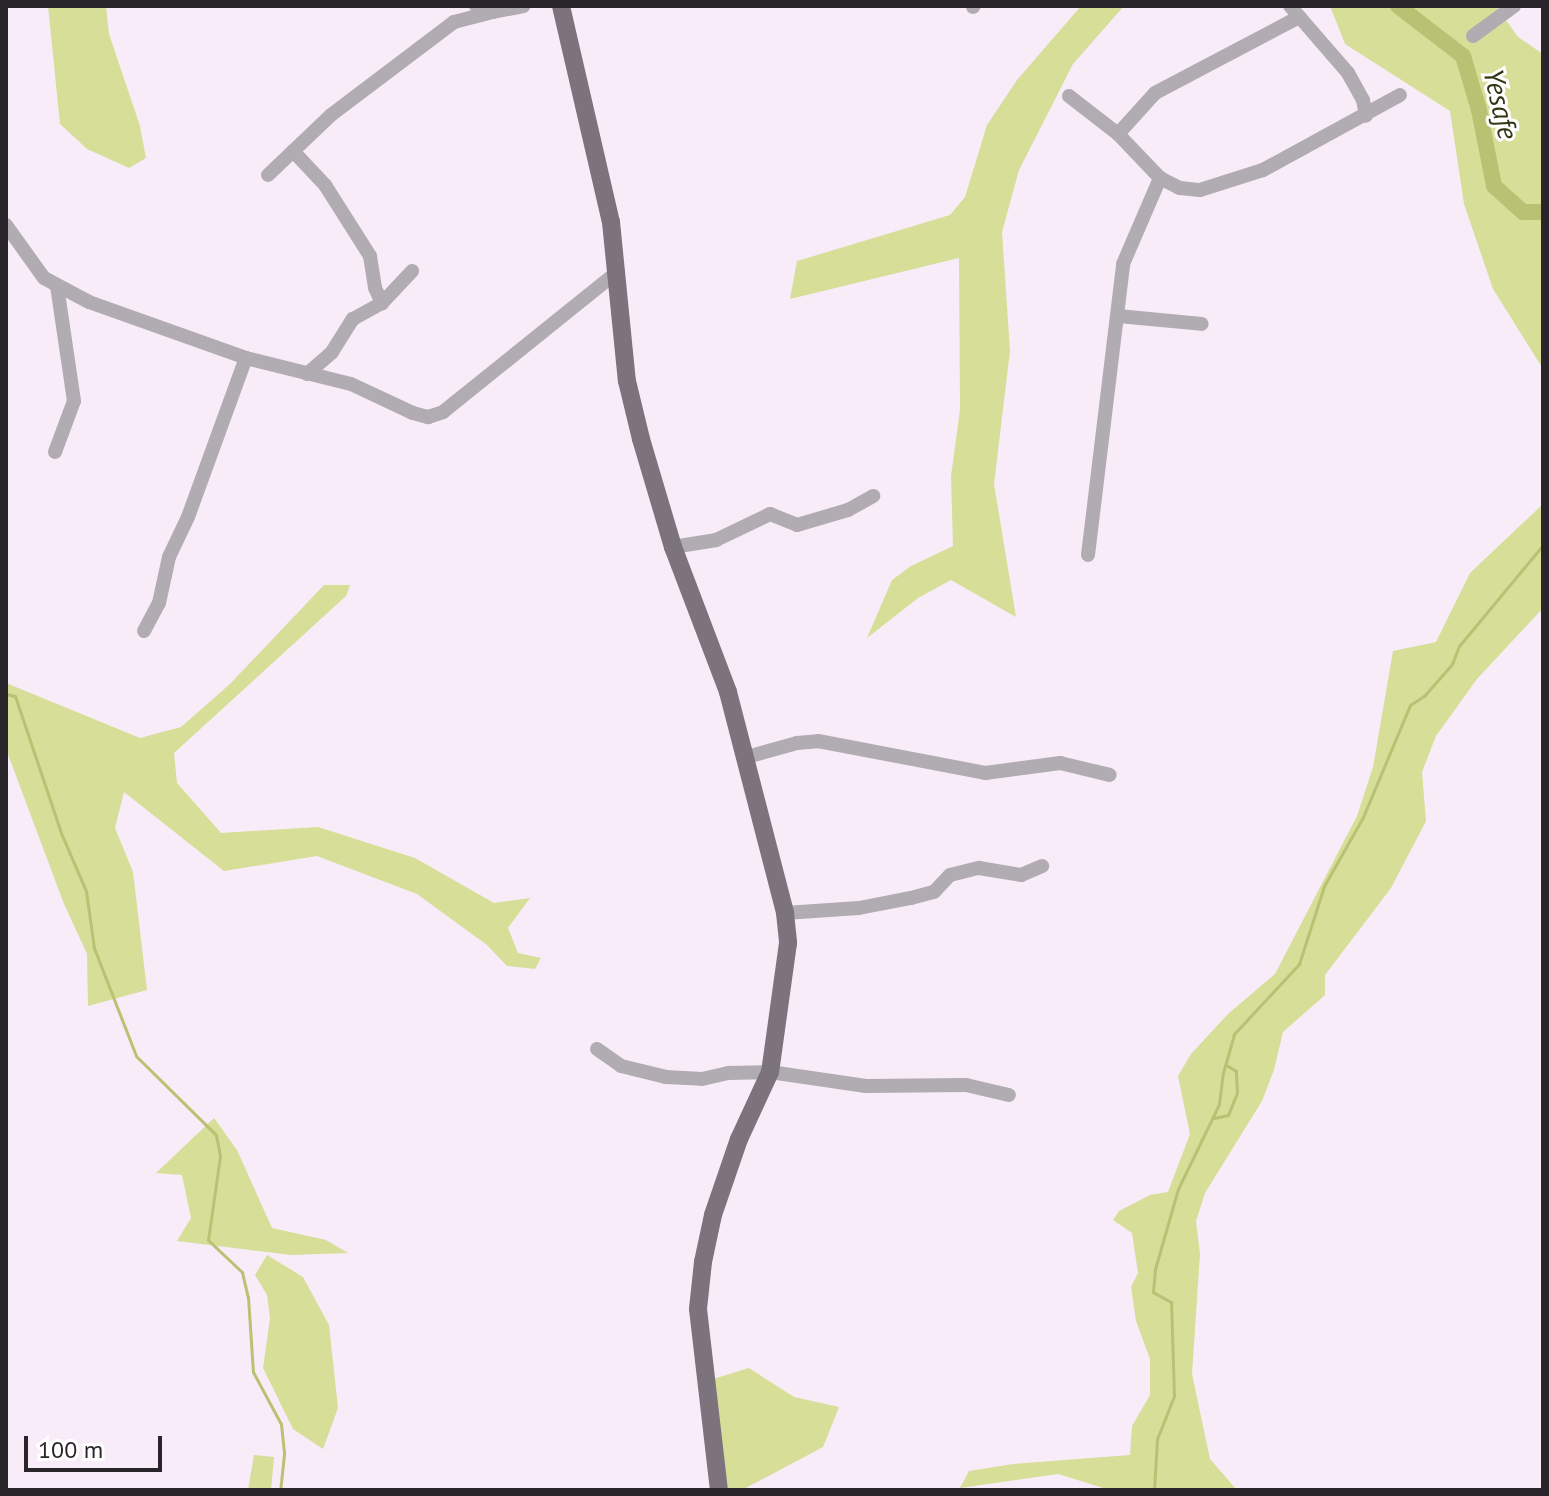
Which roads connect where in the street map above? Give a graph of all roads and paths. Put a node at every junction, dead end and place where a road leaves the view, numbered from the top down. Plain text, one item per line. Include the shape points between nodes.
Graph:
1 (476, 6) edge
2 (523, 6) edge
3 (561, 6) edge
4 (1514, 6) edge
5 (493, 12) junction
6 (1294, 12) edge
7 (1473, 36) dead end
8 (1400, 95) dead end
9 (1069, 96) dead end
10 (1366, 116) junction
11 (1118, 134) junction
12 (293, 151) junction
13 (268, 175) dead end
14 (1160, 178) junction
15 (6, 225) edge
16 (412, 271) dead end
17 (616, 273) junction
18 (57, 286) junction
19 (382, 303) junction
20 (1118, 316) junction
21 (1202, 324) dead end
22 (246, 358) junction
23 (307, 374) junction
24 (55, 452) dead end
25 (873, 496) dead end
26 (673, 547) junction
27 (1088, 555) dead end
28 (144, 631) dead end
29 (747, 757) junction
30 (1110, 775) dead end
31 (1042, 866) dead end
32 (785, 913) junction
33 (597, 1049) dead end
34 (770, 1072) junction
35 (1009, 1095) dead end
36 (719, 1490) edge

1 - 5 street
2 - 5 street
3 - 17 main road via 611,222
4 - 7 street
5 - 12 street via 454,22 331,115
6 - 10 street via 1348,73
6 - 11 street via 1155,93
8 - 10 street
9 - 11 street
10 - 14 street via 1263,170 1217,187 1180,188
11 - 14 street
12 - 13 street
12 - 19 street via 325,185 370,256
14 - 20 street via 1123,264
15 - 18 street via 35,268
16 - 19 street
17 - 23 street via 443,412 428,417 351,384
17 - 26 main road via 627,381
18 - 22 street
18 - 24 street via 74,401
19 - 23 street via 353,319 332,352
20 - 21 street
20 - 27 street
22 - 23 street
22 - 28 street via 169,557 159,603
25 - 26 street via 848,510 797,525 770,514 716,540
26 - 29 main road
29 - 30 street via 818,741 985,773 1060,763
29 - 32 main road
31 - 32 street via 1021,875 979,868 950,875 934,892 911,898
32 - 34 main road via 788,943
33 - 34 street via 621,1066 666,1077
34 - 35 street via 866,1086 966,1085
34 - 36 main road via 739,1139 703,1262 698,1309

